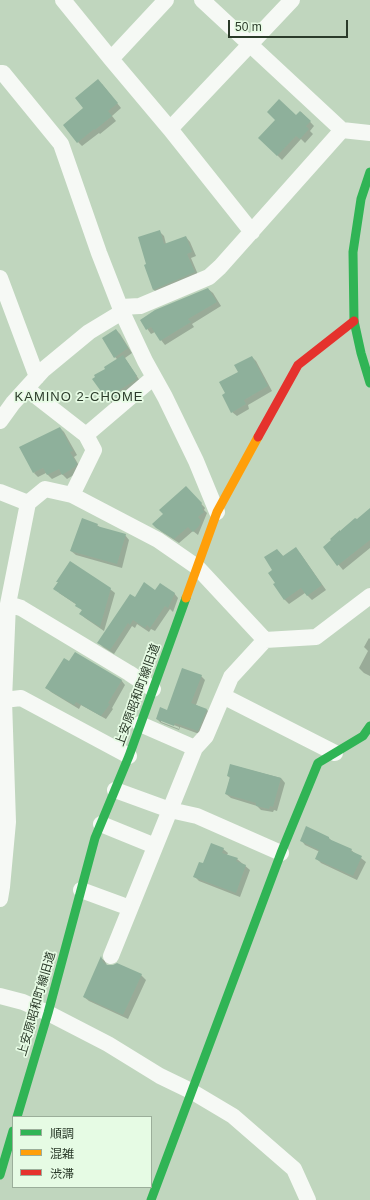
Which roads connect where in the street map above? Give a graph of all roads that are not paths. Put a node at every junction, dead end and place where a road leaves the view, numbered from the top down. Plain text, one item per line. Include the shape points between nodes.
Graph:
1 (64, 0) edge
2 (166, 0) edge
3 (202, 0) edge
4 (292, 0) edge
5 (250, 45) junction
6 (111, 59) junction
7 (0, 73) edge
8 (170, 128) junction
9 (342, 130) junction
10 (370, 134) edge
11 (370, 172) edge
12 (252, 232) junction
13 (0, 278) edge
14 (122, 310) junction
15 (354, 321) junction
16 (38, 376) junction
17 (154, 377) junction
18 (370, 383) edge
19 (27, 389) junction
20 (0, 421) edge
21 (86, 435) junction
22 (0, 492) edge
23 (72, 495) junction
24 (28, 503) junction
25 (217, 512) junction
26 (197, 568) junction
27 (370, 596) edge
28 (8, 604) junction
29 (266, 640) junction
30 (153, 689) junction
31 (2, 693) edge
32 (223, 696) junction
33 (140, 724) junction
34 (370, 726) edge
35 (195, 748) junction
36 (335, 753) junction
37 (129, 756) junction
38 (115, 790) junction
39 (170, 810) junction
40 (101, 824) junction
41 (155, 846) junction
42 (281, 852) junction
43 (81, 890) junction
44 (0, 899) edge
45 (130, 908) junction
46 (111, 956) dead end
47 (0, 996) edge
48 (48, 1013) junction
49 (191, 1091) junction
50 (17, 1116) edge
51 (12, 1134) edge
52 (0, 1175) edge
53 (151, 1200) edge
54 (308, 1200) edge

1 - 6 street
2 - 6 street
3 - 5 street
4 - 5 street
5 - 8 street
5 - 9 street
6 - 8 street
7 - 14 street via 3,73 61,144
8 - 12 street
9 - 10 street
9 - 12 street
11 - 15 street via 361,199 353,252
12 - 14 street via 209,277 140,306
13 - 16 street
14 - 16 street via 89,332
14 - 17 street
15 - 18 street
15 - 25 street, 上安原昭和町線旧道 via 298,365
16 - 19 street
17 - 21 street
17 - 25 street via 196,461
19 - 20 street
19 - 21 street
21 - 23 street via 94,450
22 - 24 street
23 - 24 street via 45,490
23 - 26 street via 158,540
24 - 28 street
25 - 26 street, 上安原昭和町線旧道
26 - 29 street
26 - 30 street, 上安原昭和町線旧道
27 - 29 street via 316,637
28 - 30 street via 21,608
28 - 31 street
29 - 32 street via 231,677
30 - 33 street, 上安原昭和町線旧道
31 - 37 street via 21,698
31 - 44 street via 8,822
32 - 35 street via 206,736
32 - 36 street
33 - 35 street
33 - 37 street, 上安原昭和町線旧道
34 - 36 street via 363,736
35 - 39 street
36 - 42 street via 318,763
37 - 38 street, 上安原昭和町線旧道
38 - 39 street
38 - 40 street, 上安原昭和町線旧道
39 - 41 street
39 - 42 street via 197,816
40 - 41 street
40 - 43 street, 上安原昭和町線旧道
41 - 45 street
42 - 49 street
43 - 45 street
43 - 48 street, 上安原昭和町線旧道
45 - 46 street
47 - 48 street via 23,1002
48 - 49 street
48 - 50 street, 上安原昭和町線旧道
49 - 53 street
49 - 54 street via 234,1116 294,1169
51 - 52 street

